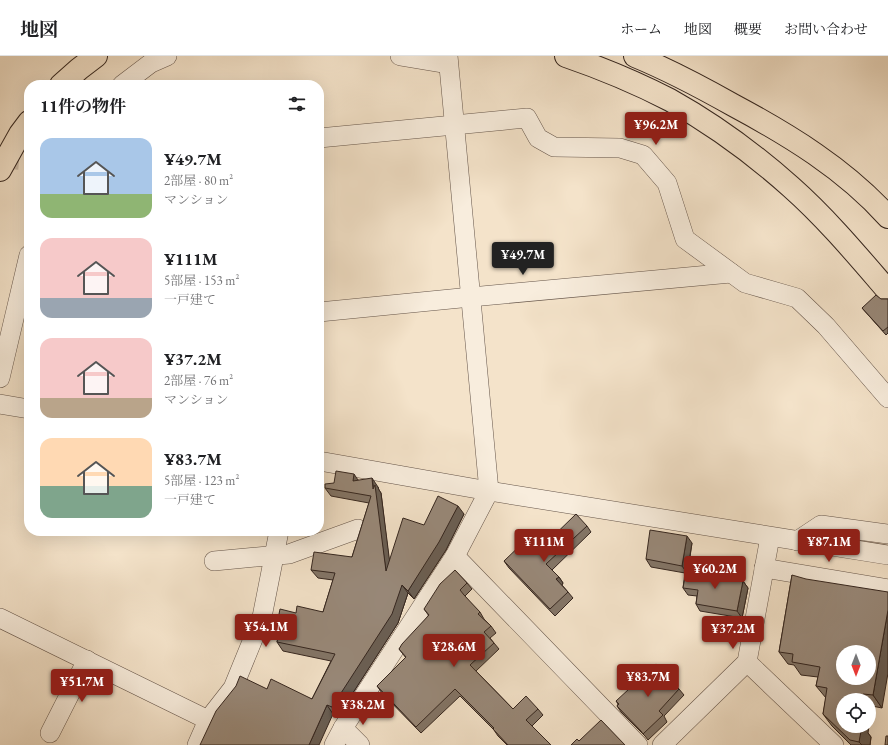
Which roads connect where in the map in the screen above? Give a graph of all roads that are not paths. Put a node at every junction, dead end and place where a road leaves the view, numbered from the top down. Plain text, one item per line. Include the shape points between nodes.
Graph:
1 (96, 56) edge
2 (167, 56) edge
3 (400, 56) edge
4 (566, 56) edge
5 (635, 56) edge
6 (448, 60) edge
7 (67, 80) edge
8 (128, 80) edge
9 (454, 125) junction
10 (24, 129) edge
11 (324, 138) edge
12 (0, 170) edge
13 (888, 217) edge
14 (731, 273) junction
15 (24, 275) edge
16 (888, 291) edge
17 (471, 296) junction
18 (324, 311) edge
19 (0, 378) edge
20 (888, 398) edge
21 (0, 404) edge
22 (24, 408) edge
23 (324, 462) edge
24 (489, 491) junction
25 (358, 528) dead end
26 (888, 534) edge
27 (278, 536) edge
28 (770, 537) junction
29 (797, 541) junction
30 (274, 555) junction
31 (888, 555) edge
32 (455, 556) junction
33 (214, 561) dead end
34 (764, 568) junction
35 (888, 590) edge
36 (0, 618) edge
37 (87, 660) junction
38 (747, 662) junction
39 (208, 720) junction
40 (343, 728) junction
41 (50, 733) dead end
42 (197, 745) edge
43 (334, 745) edge
44 (360, 745) edge
45 (638, 745) edge
46 (662, 745) edge
47 (834, 745) edge

1 - 7 highway
2 - 8 street via 151,62
3 - 6 street
4 - 16 highway via 670,100 748,151 791,187 839,234
5 - 13 highway via 706,90 803,146 843,174
6 - 9 street
9 - 11 street
9 - 14 street via 527,118 538,138 554,147 620,148 643,155 667,183 685,239
9 - 17 street
10 - 12 highway
14 - 17 street
14 - 20 street via 745,283 797,298 826,326
15 - 19 street
17 - 18 street
17 - 24 street
21 - 22 street
23 - 24 street
24 - 28 street
24 - 32 street
25 - 30 street via 289,554
26 - 29 street via 821,525
27 - 30 street
28 - 29 street
28 - 34 street
29 - 31 street
30 - 33 street
30 - 39 street via 262,617 233,688
32 - 40 street
32 - 45 street
34 - 35 street
34 - 38 street
36 - 37 street
37 - 39 street
37 - 41 street
38 - 46 street
38 - 47 street
39 - 42 street
40 - 43 street
40 - 44 street

